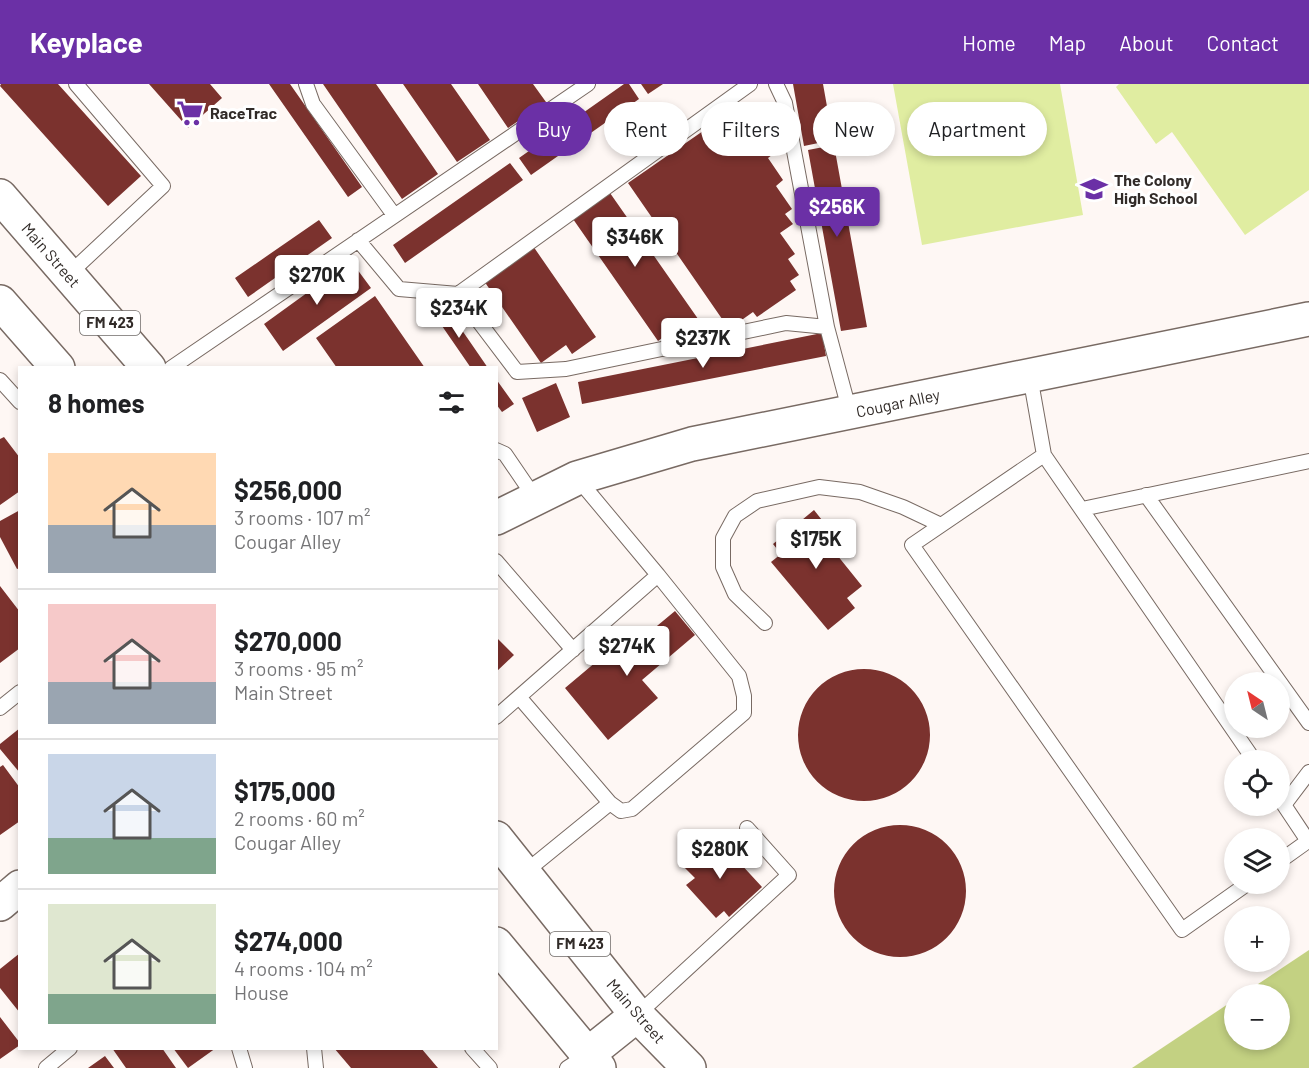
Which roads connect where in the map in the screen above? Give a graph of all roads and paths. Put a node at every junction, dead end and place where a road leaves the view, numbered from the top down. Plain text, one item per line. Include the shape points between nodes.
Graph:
1 (76, 84) edge
2 (306, 84) edge
3 (588, 84) edge
4 (750, 84) edge
5 (776, 84) edge
6 (0, 196) edge
7 (394, 215) junction
8 (358, 240) junction
9 (68, 274) junction
10 (458, 294) junction
11 (0, 302) edge
12 (1309, 319) edge
13 (827, 327) junction
14 (56, 366) edge
15 (147, 366) edge
16 (174, 366) edge
17 (1030, 376) junction
18 (0, 380) edge
19 (18, 400) edge
20 (850, 413) junction
21 (498, 451) edge
22 (1044, 455) junction
23 (1307, 465) edge
24 (577, 478) junction
25 (1146, 495) junction
26 (535, 498) junction
27 (1082, 509) junction
28 (498, 517) edge
29 (941, 525) junction
30 (498, 563) edge
31 (658, 575) junction
32 (765, 623) dead end
33 (573, 650) junction
34 (18, 694) edge
35 (520, 698) junction
36 (0, 708) edge
37 (498, 715) edge
38 (1309, 723) edge
39 (1247, 750) edge
40 (1309, 772) edge
41 (1290, 792) edge
42 (610, 803) junction
43 (1290, 813) edge
44 (747, 828) dead end
45 (498, 841) edge
46 (1290, 854) edge
47 (524, 874) junction
48 (18, 889) edge
49 (1233, 894) edge
50 (0, 904) edge
51 (498, 947) edge
52 (637, 1015) junction
53 (68, 1050) edge
54 (240, 1050) edge
55 (314, 1050) edge
56 (474, 1050) edge
57 (584, 1064) edge
58 (46, 1068) edge
59 (245, 1068) edge
60 (316, 1068) edge
61 (490, 1068) edge
62 (688, 1068) edge

1 - 9 lane via 163,186
2 - 7 lane via 314,104
3 - 7 lane
4 - 10 lane
5 - 13 lane via 784,103
6 - 9 street, Main Street / FM 423
7 - 8 lane
8 - 10 lane via 399,288
8 - 16 lane
9 - 15 street, Main Street / FM 423
10 - 13 lane via 517,372 566,369 786,323
11 - 14 street
12 - 17 street, Cougar Alley
13 - 20 lane
17 - 20 street, Cougar Alley
17 - 22 lane
18 - 19 lane
20 - 24 street, Cougar Alley via 692,444
21 - 26 lane via 505,454
22 - 27 lane
22 - 29 lane
23 - 25 lane
24 - 26 street, Cougar Alley
24 - 31 lane
25 - 27 lane
25 - 38 lane
26 - 28 street, Cougar Alley
27 - 39 lane
29 - 32 lane via 860,492 819,488 757,501 735,516 723,538 723,567 735,594
29 - 49 lane via 912,545 1182,930
30 - 33 lane
31 - 33 lane
31 - 42 lane via 739,676 744,713 632,809 621,811
33 - 35 lane
34 - 36 lane
35 - 37 lane
35 - 42 lane
40 - 41 lane
42 - 47 lane
43 - 46 lane via 1308,841
44 - 52 lane via 789,875
45 - 47 street, Main Street / FM 423
47 - 52 street, Main Street / FM 423
48 - 50 street
51 - 57 street
52 - 57 street
52 - 62 street, Main Street / FM 423
53 - 58 lane
54 - 59 lane
55 - 60 lane
56 - 61 lane

